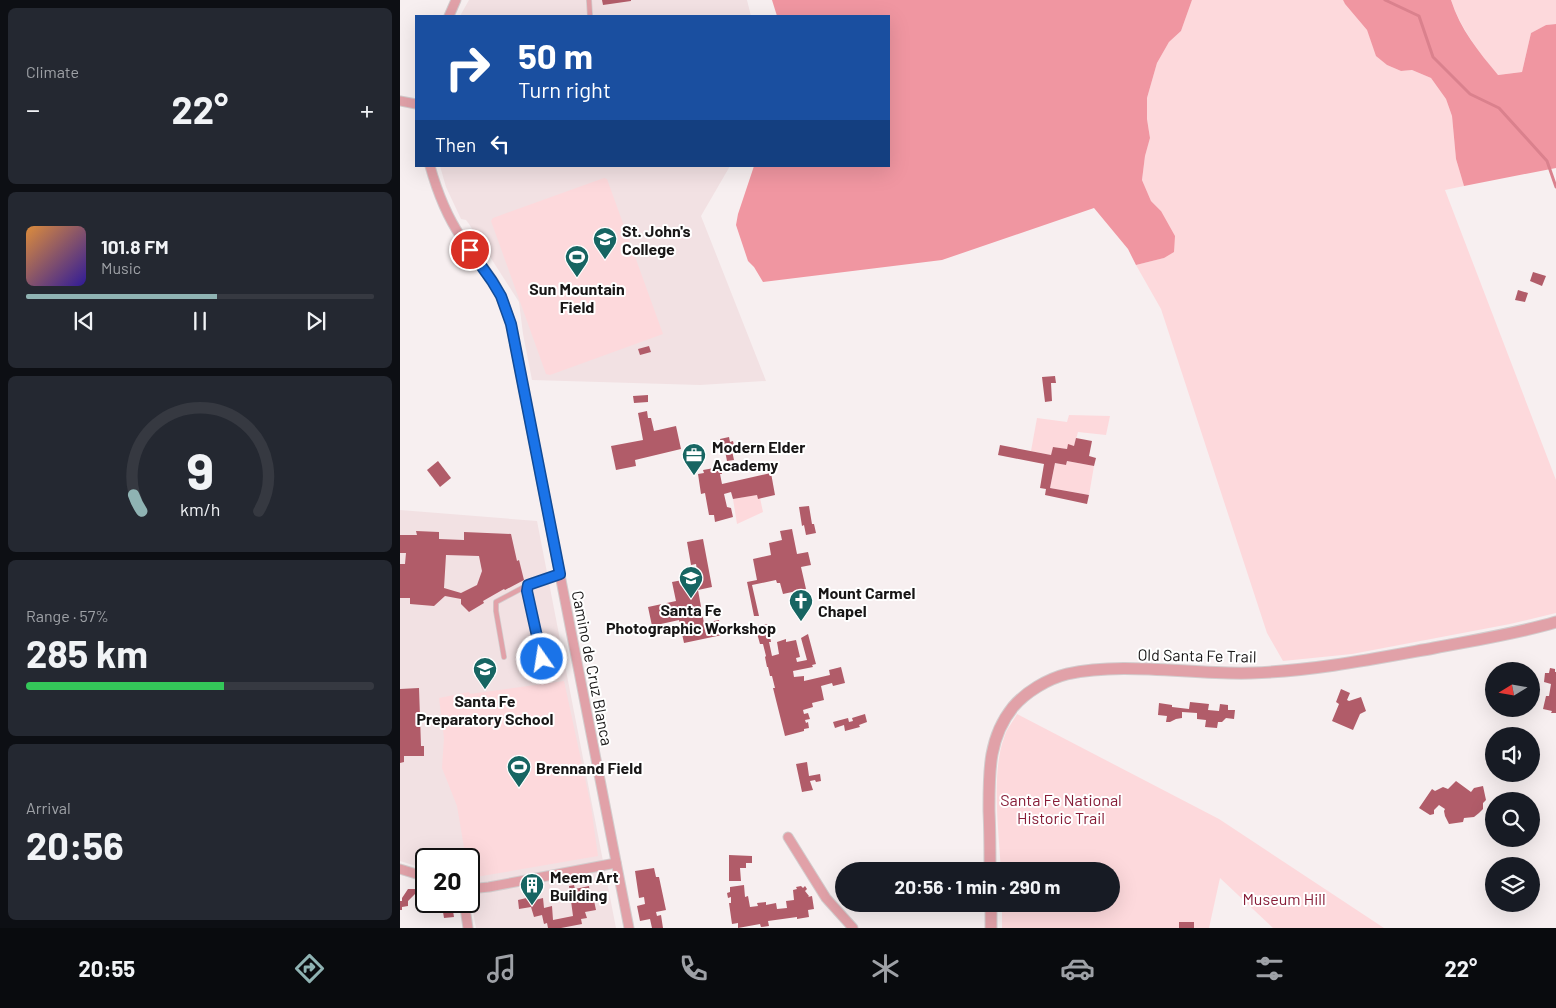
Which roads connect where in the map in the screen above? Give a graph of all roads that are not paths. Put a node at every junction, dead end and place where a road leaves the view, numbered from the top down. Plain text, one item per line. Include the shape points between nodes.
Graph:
1 (456, 0) edge
2 (589, 0) edge
3 (449, 15) edge
4 (590, 15) edge
5 (400, 101) edge
6 (415, 104) edge
7 (430, 167) edge
8 (560, 574) junction
9 (528, 585) junction
10 (1556, 622) edge
11 (504, 657) dead end
12 (542, 659) dead end
13 (788, 837) dead end
14 (990, 862) edge
15 (616, 863) junction
16 (400, 869) edge
17 (415, 873) edge
18 (480, 888) edge
19 (991, 912) edge
20 (466, 913) edge
21 (468, 928) edge
22 (628, 928) edge
23 (853, 928) edge
24 (991, 928) edge

1 - 3 street
2 - 4 lane
5 - 6 street
7 - 8 street, Camino de Cruz Blanca via 448,215 501,296 511,324
8 - 9 lane
8 - 15 street, Camino de Cruz Blanca
9 - 11 lane via 496,602
9 - 12 lane
10 - 14 street, Old Santa Fe Trail via 1487,638 1314,669 1249,673 1090,670 1058,676 1017,702 998,730 989,767
13 - 23 street via 826,898
15 - 18 street
15 - 22 street, Camino de Cruz Blanca
16 - 17 street
19 - 24 street
20 - 21 street

